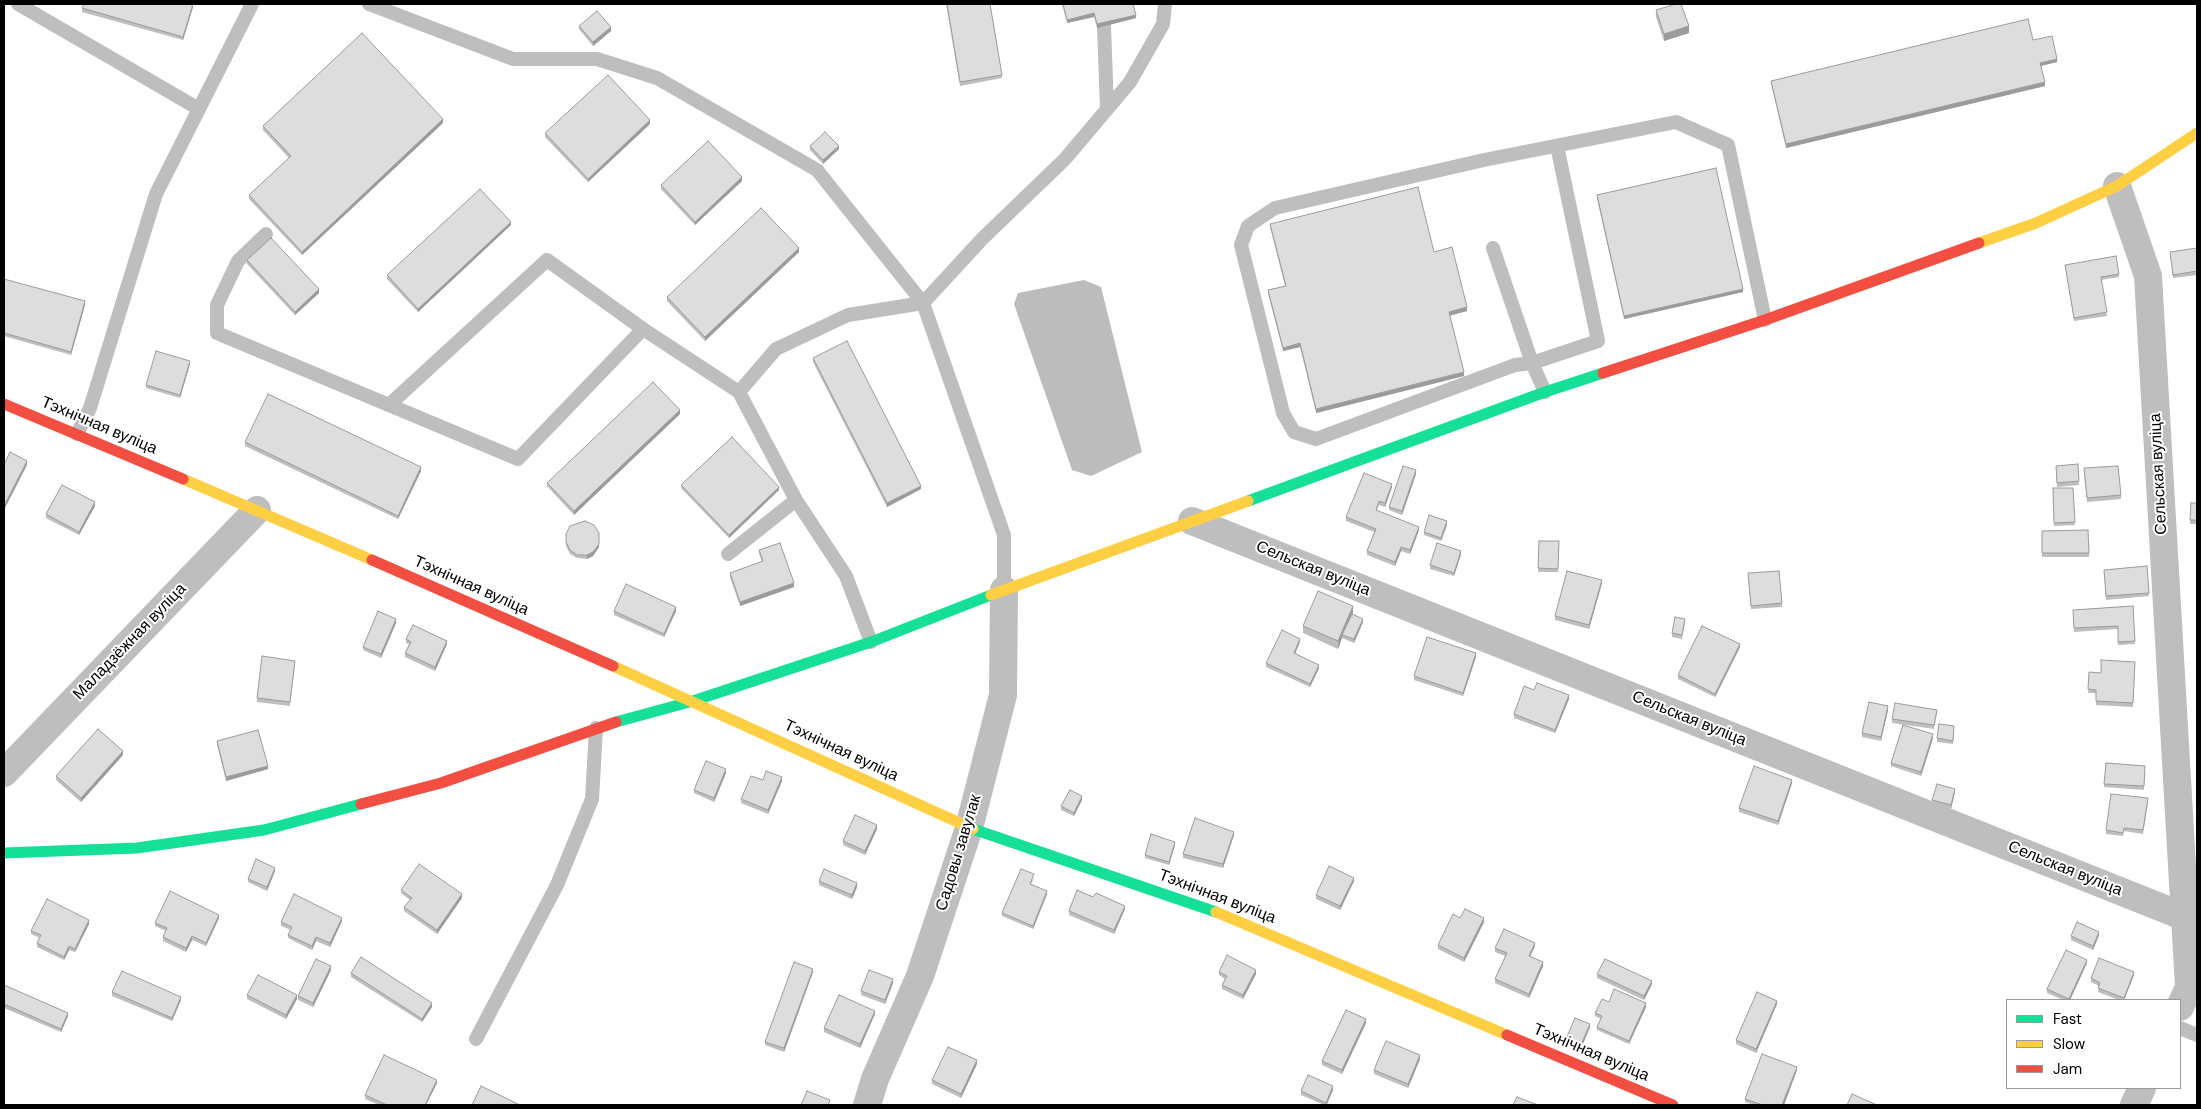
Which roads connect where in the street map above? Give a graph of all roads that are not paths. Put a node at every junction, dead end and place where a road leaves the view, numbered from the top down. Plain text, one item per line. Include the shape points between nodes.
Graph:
1 (18, 4) edge
2 (252, 4) edge
3 (369, 4) edge
4 (1166, 4) edge
5 (1104, 26) edge
6 (199, 108) junction
7 (1107, 108) junction
8 (2197, 134) edge
9 (1557, 146) junction
10 (2117, 186) junction
11 (266, 234) dead end
12 (1493, 248) dead end
13 (923, 303) junction
14 (1764, 320) junction
15 (643, 329) junction
16 (1532, 363) junction
17 (739, 392) junction
18 (1545, 392) junction
19 (4, 404) edge
20 (389, 405) junction
21 (77, 434) junction
22 (796, 500) junction
23 (256, 510) junction
24 (1192, 520) junction
25 (728, 554) dead end
26 (1004, 590) junction
27 (871, 642) junction
28 (693, 701) junction
29 (596, 728) junction
30 (4, 773) edge
31 (970, 828) junction
32 (4, 853) edge
33 (2185, 917) junction
34 (2181, 1005) edge
35 (2181, 1028) edge
36 (2197, 1035) edge
37 (476, 1039) dead end
38 (2142, 1089) edge
39 (867, 1105) edge
40 (1673, 1105) edge
41 (2134, 1105) edge

1 - 6 lane
2 - 6 lane
3 - 13 lane via 513,59 596,60 657,78 817,170
4 - 7 lane via 1163,24 1130,82
5 - 7 lane
6 - 21 lane via 156,194 90,408
7 - 13 lane via 1065,159 982,239
8 - 10 street
9 - 14 lane via 1676,122 1728,144
9 - 16 lane via 1598,341
9 - 16 lane via 1275,208 1248,226 1241,245 1283,413 1294,432 1316,439 1515,365
10 - 14 street via 2036,223
10 - 33 street, Сельская вуліца via 2148,276
11 - 20 lane via 238,261 218,304 217,333
12 - 16 lane
13 - 17 lane via 848,315 776,349
13 - 26 lane via 1004,535
14 - 18 street
15 - 17 lane
15 - 20 lane via 518,459
15 - 20 lane via 547,260
16 - 18 lane
17 - 22 lane
18 - 24 street
19 - 21 street, Тэхнічная вуліца
21 - 23 street, Тэхнічная вуліца
22 - 25 lane
22 - 27 lane via 846,576
23 - 28 street, Тэхнічная вуліца
23 - 30 street, Маладзёжная вуліца
24 - 26 street
24 - 33 street, Сельская вуліца
26 - 27 street
26 - 31 street, Садовы завулак via 1003,695
27 - 28 street
28 - 29 street
28 - 31 street, Тэхнічная вуліца
29 - 32 street via 441,784 264,830 137,848
29 - 37 lane via 592,798 557,885
31 - 39 street, Садовы завулак via 920,976
31 - 40 street, Тэхнічная вуліца via 1220,912
33 - 34 street, Сельская вуліца via 2189,987
35 - 36 lane
38 - 41 street

